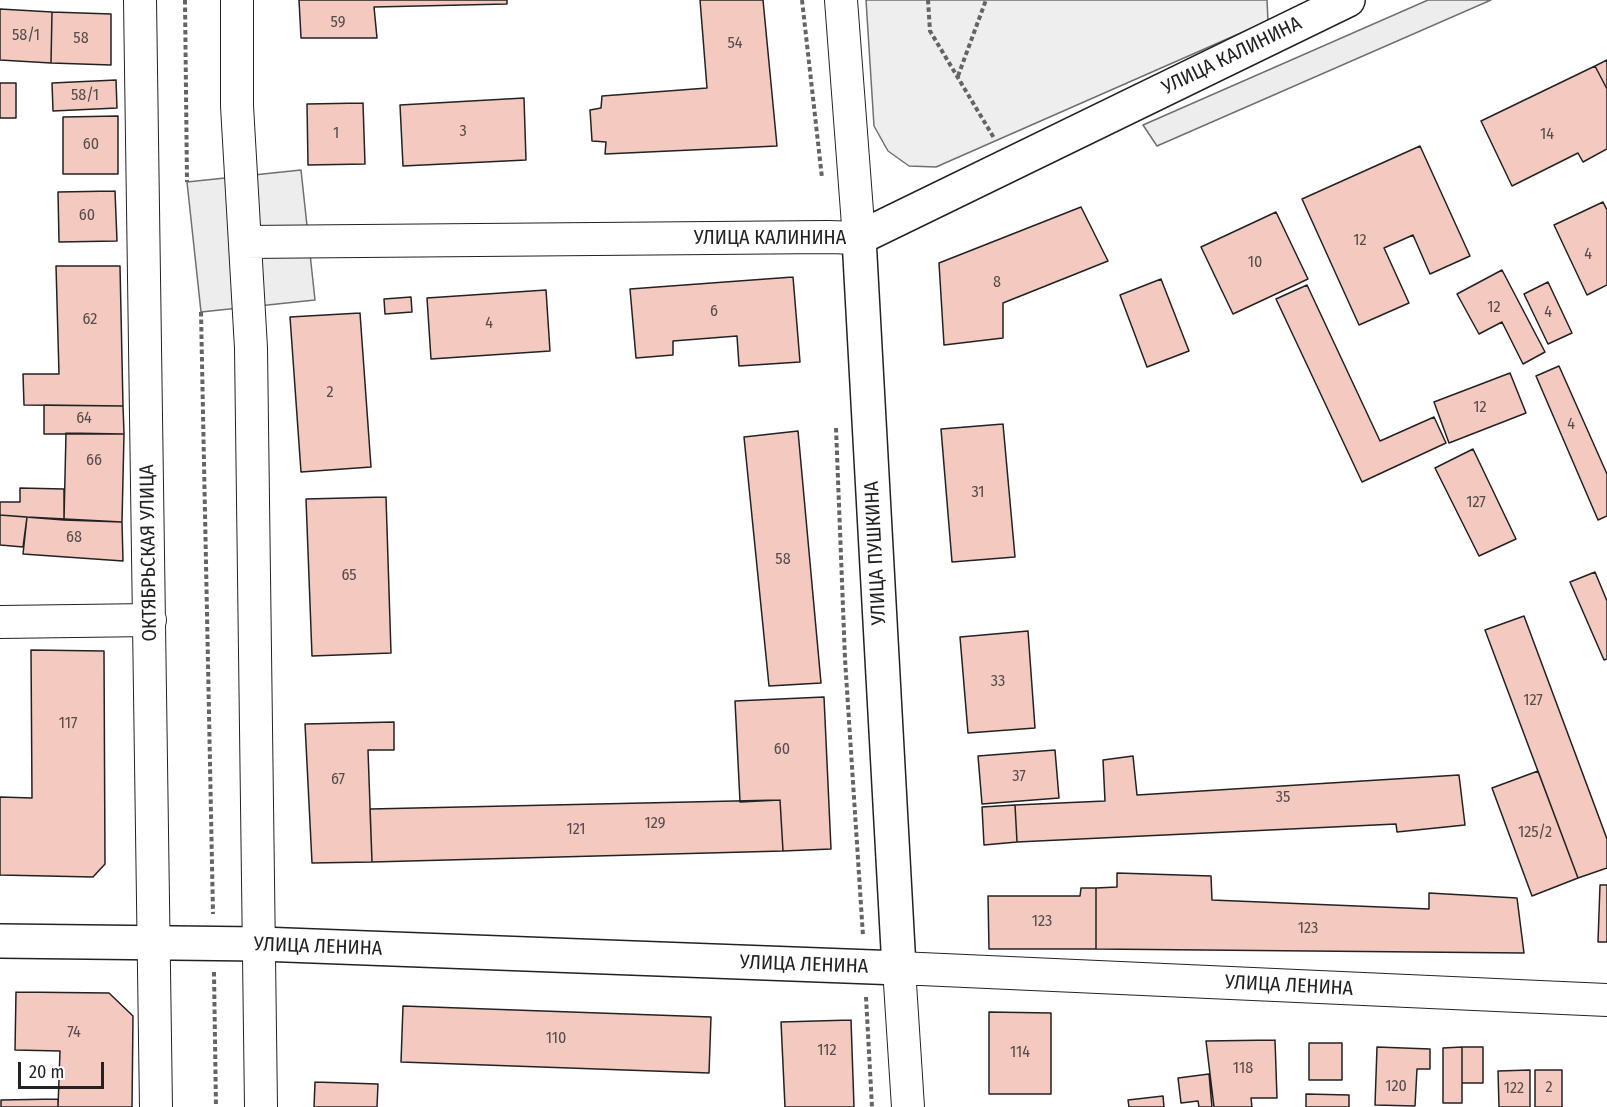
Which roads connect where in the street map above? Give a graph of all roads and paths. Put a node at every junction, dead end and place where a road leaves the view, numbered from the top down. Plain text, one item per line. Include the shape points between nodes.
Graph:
1 (140, 0) edge
2 (185, 0) edge
3 (237, 0) edge
4 (802, 0) edge
5 (841, 0) edge
6 (928, 0) edge
7 (986, 0) edge
8 (1348, 0) edge
9 (957, 77) junction
10 (1004, 167) junction
11 (187, 182) dead end
12 (823, 189) dead end
13 (859, 238) junction
14 (245, 242) junction
15 (201, 312) dead end
16 (836, 424) dead end
17 (150, 620) junction
18 (0, 622) edge
19 (0, 941) edge
20 (155, 942) junction
21 (214, 943) junction
22 (260, 944) junction
23 (865, 967) junction
24 (899, 968) junction
25 (1607, 1000) edge
26 (156, 1107) edge
27 (216, 1107) edge
28 (261, 1107) edge
29 (872, 1107) edge
30 (908, 1107) edge

1 - 17 street, ОКТЯБРЬСКАЯ УЛИЦА
2 - 11 path
3 - 14 street via 237,105
4 - 12 path
5 - 13 street, УЛИЦА ПУШКИНА
6 - 9 path via 930,31
7 - 9 path
8 - 10 main road, УЛИЦА КАЛИНИНА
9 - 10 path via 993,134
10 - 13 main road, УЛИЦА КАЛИНИНА
13 - 14 street, УЛИЦА КАЛИНИНА
13 - 24 main road, УЛИЦА ПУШКИНА
14 - 22 street
15 - 21 path
16 - 23 path via 845,660
17 - 18 street
17 - 20 street, ОКТЯБРЬСКАЯ УЛИЦА
19 - 20 main road, УЛИЦА ЛЕНИНА
20 - 21 main road, УЛИЦА ЛЕНИНА
20 - 26 street, ОКТЯБРЬСКАЯ УЛИЦА
21 - 22 main road, УЛИЦА ЛЕНИНА
21 - 27 path
22 - 23 main road, УЛИЦА ЛЕНИНА
22 - 28 street
23 - 24 main road, УЛИЦА ЛЕНИНА
23 - 29 path
24 - 25 street, УЛИЦА ЛЕНИНА
24 - 30 street, УЛИЦА ПУШКИНА

